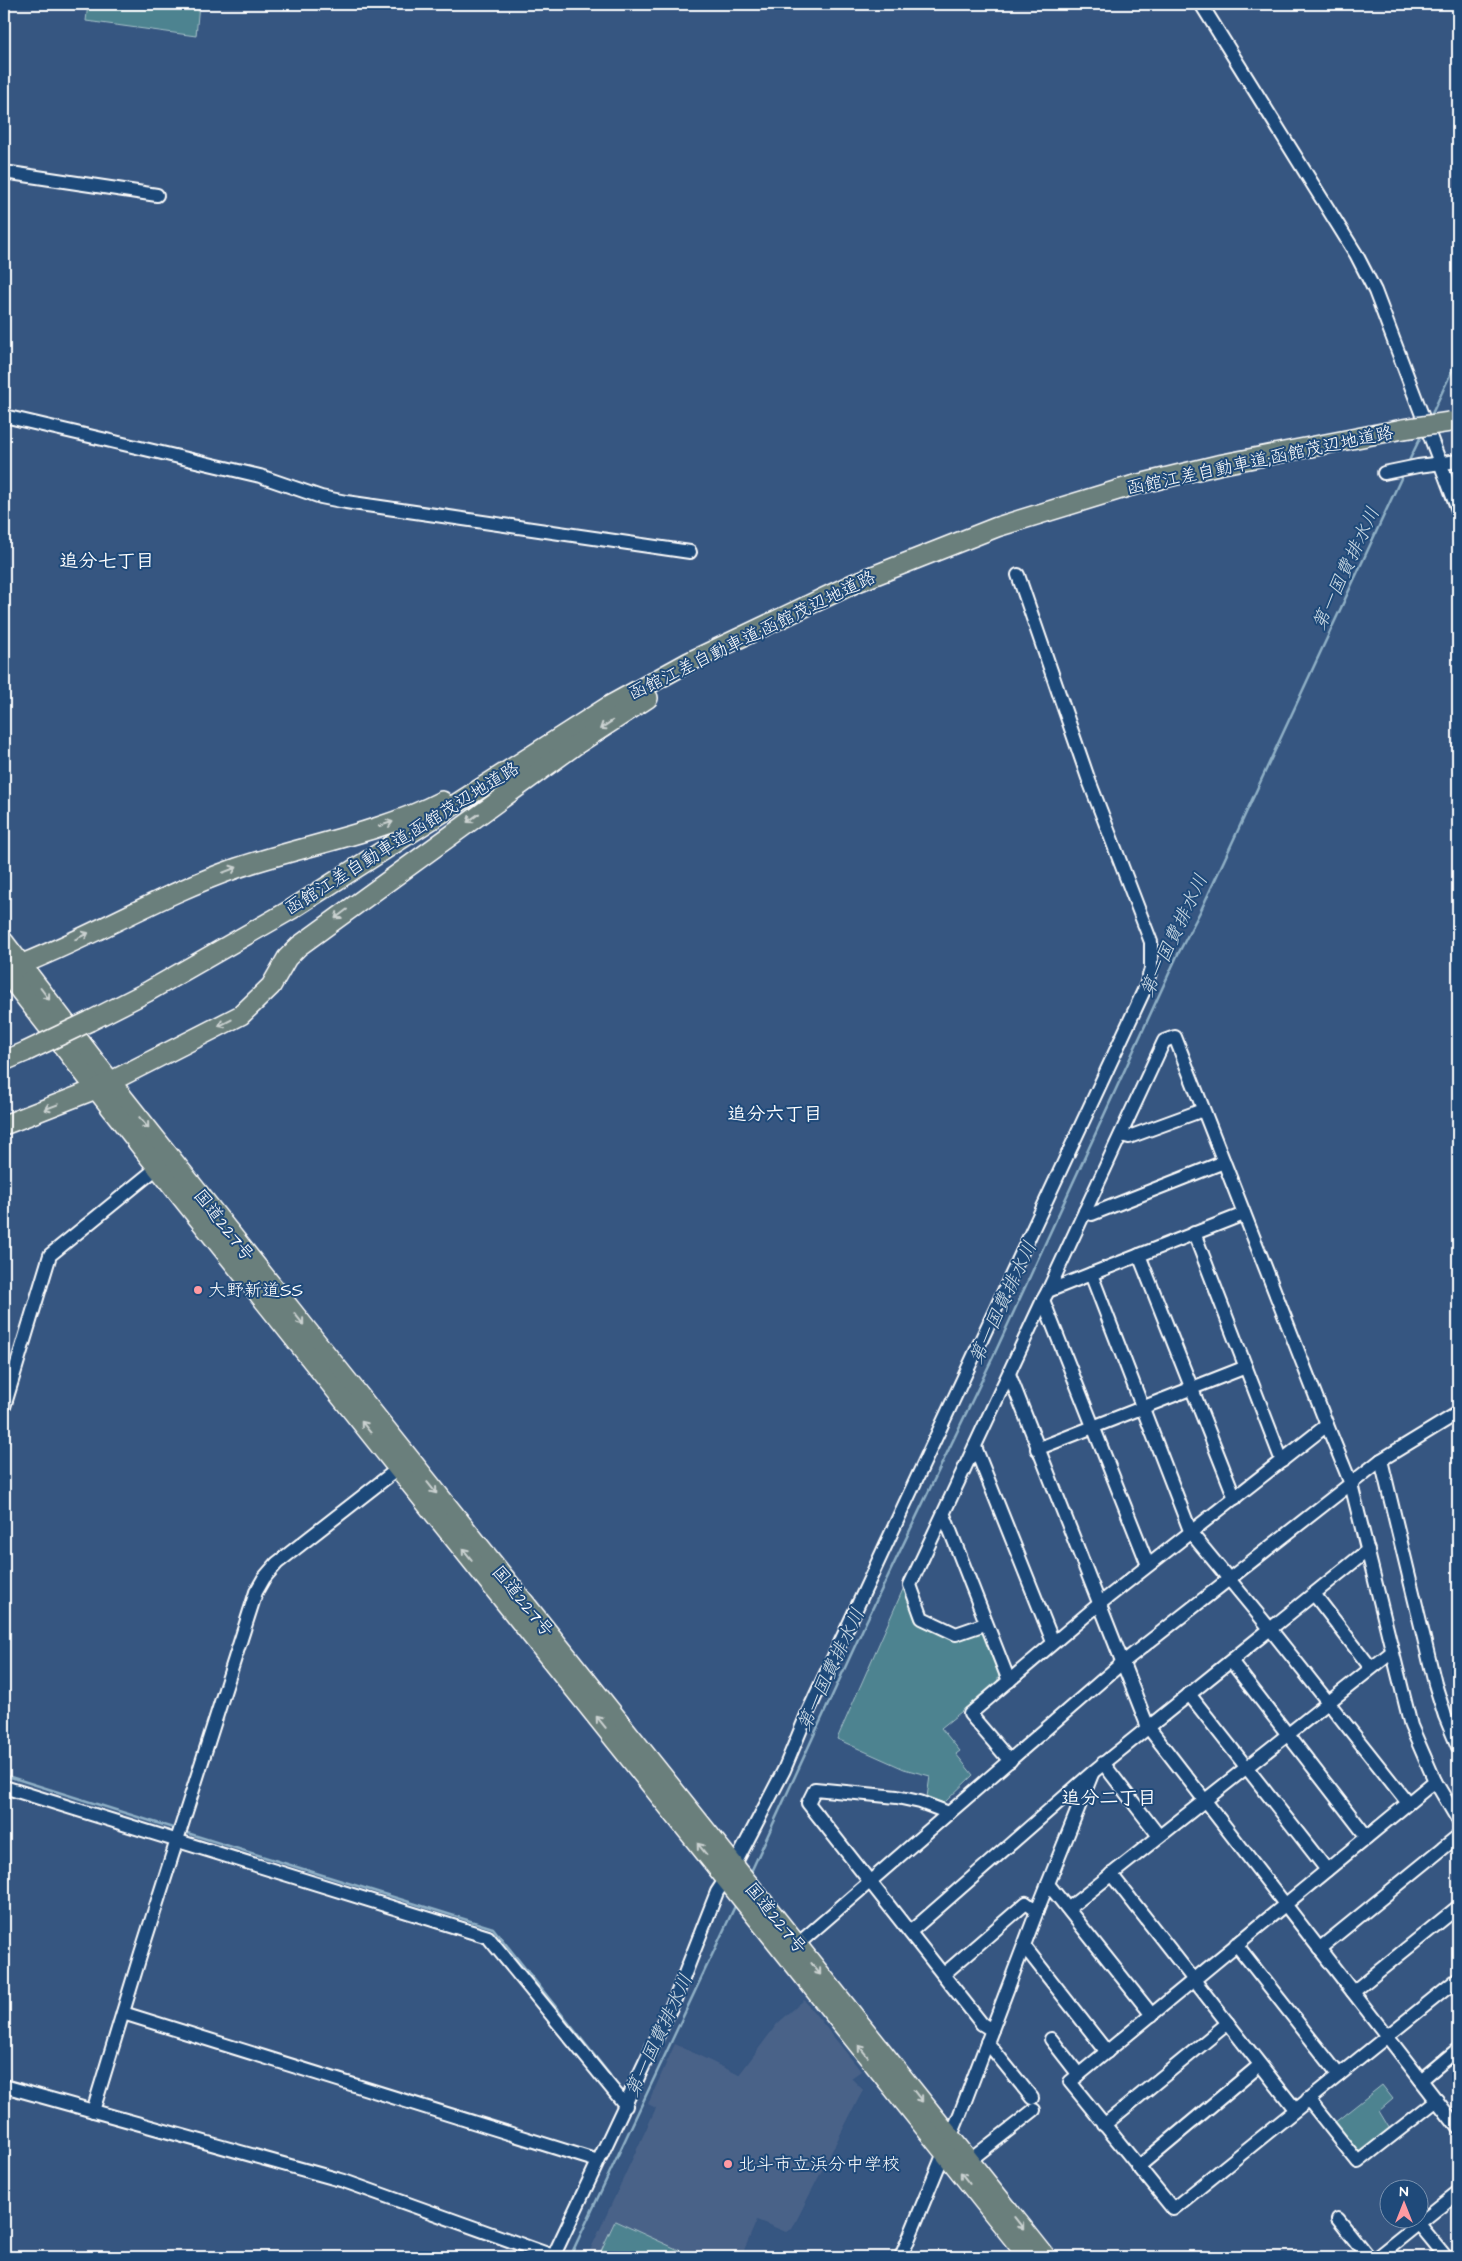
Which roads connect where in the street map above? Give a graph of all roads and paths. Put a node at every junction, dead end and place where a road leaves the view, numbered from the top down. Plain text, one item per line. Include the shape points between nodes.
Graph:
1 (1201, 4) edge
2 (4, 172) edge
3 (157, 195) dead end
4 (4, 416) edge
5 (1454, 422) edge
6 (1458, 461) edge
7 (1441, 463) junction
8 (1390, 471) dead end
9 (1458, 510) edge
10 (690, 552) dead end
11 (1018, 575) dead end
12 (663, 681) junction
13 (496, 778) junction
14 (4, 942) edge
15 (22, 964) junction
16 (4, 971) edge
17 (4, 1061) edge
18 (103, 1085) junction
19 (1203, 1110) junction
20 (4, 1124) edge
21 (1120, 1135) junction
22 (165, 1162) junction
23 (1224, 1162) junction
24 (1085, 1211) junction
25 (1244, 1214) junction
26 (1194, 1233) junction
27 (1139, 1255) junction
28 (1090, 1274) junction
29 (1045, 1295) junction
30 (1246, 1367) junction
31 (1009, 1374) junction
32 (1192, 1387) junction
33 (4, 1408) edge
34 (1142, 1408) junction
35 (1458, 1413) edge
36 (1327, 1425) junction
37 (1093, 1428) junction
38 (975, 1447) junction
39 (1037, 1449) junction
40 (1381, 1460) junction
41 (1282, 1461) junction
42 (404, 1464) junction
43 (1351, 1484) junction
44 (1235, 1498) junction
45 (944, 1515) junction
46 (1191, 1533) junction
47 (1368, 1550) junction
48 (1148, 1565) junction
49 (1229, 1580) junction
50 (1314, 1594) junction
51 (1098, 1605) junction
52 (985, 1624) junction
53 (1271, 1630) junction
54 (1053, 1642) junction
55 (1392, 1652) junction
56 (1231, 1661) junction
57 (1122, 1663) junction
58 (1371, 1668) junction
59 (1009, 1681) junction
60 (1189, 1694) junction
61 (1329, 1703) junction
62 (1148, 1727) junction
63 (1287, 1735) junction
64 (1458, 1747) edge
65 (1010, 1762) junction
66 (1103, 1764) junction
67 (1247, 1768) junction
68 (1093, 1772) junction
69 (1435, 1781) junction
70 (4, 1788) edge
71 (1204, 1802) junction
72 (1408, 1803) junction
73 (949, 1813) junction
74 (1458, 1820) edge
75 (179, 1834) junction
76 (1159, 1836) junction
77 (1458, 1836) edge
78 (1367, 1837) junction
79 (1326, 1870) junction
80 (1111, 1874) junction
81 (734, 1876) junction
82 (870, 1882) junction
83 (1048, 1884) junction
84 (1284, 1904) junction
85 (1458, 1907) edge
86 (1069, 1908) junction
87 (1037, 1911) junction
88 (910, 1932) junction
89 (1236, 1944) junction
90 (1024, 1946) junction
91 (1319, 1949) junction
92 (792, 1950) junction
93 (944, 1974) junction
94 (1458, 1979) edge
95 (1194, 1980) junction
96 (1352, 1992) junction
97 (123, 2013) junction
98 (1152, 2015) junction
99 (1228, 2023) junction
100 (992, 2030) junction
101 (1386, 2037) junction
102 (1051, 2039) dead end
103 (987, 2042) junction
104 (1458, 2049) edge
105 (1107, 2052) junction
106 (1260, 2065) junction
107 (1078, 2075) junction
108 (1339, 2075) junction
109 (1420, 2080) junction
110 (4, 2086) edge
111 (1308, 2099) junction
112 (1437, 2100) junction
113 (626, 2106) junction
114 (1295, 2109) junction
115 (93, 2111) junction
116 (1457, 2123) edge
117 (1104, 2125) junction
118 (947, 2144) junction
119 (598, 2161) junction
120 (969, 2161) junction
121 (1138, 2167) junction
122 (1458, 2192) edge
123 (1430, 2215) edge
124 (1338, 2219) dead end
125 (1414, 2228) edge
126 (1422, 2228) edge
127 (553, 2257) edge
128 (901, 2257) edge
129 (1028, 2257) edge
130 (1046, 2257) edge
131 (1377, 2257) edge
132 (1446, 2257) edge

1 - 7 street via 1356,254 1375,291
2 - 3 street
4 - 10 street via 260,476 346,502
5 - 12 highway, 函館江差自動車道;函館茂辺地道路, bridge via 1208,467 1131,486 996,527 794,611
6 - 7 street
7 - 8 street
7 - 9 street
11 - 81 street via 1088,778 1151,942 1150,969 1140,1002 1107,1067
12 - 13 highway, 函館江差自動車道;函館茂辺地道路 via 609,706
12 -> 18 highway via 299,946 286,958 271,986 241,1015
15 -> 13 highway via 178,890 237,868 390,823
13 - 17 highway, 函館江差自動車道;函館茂辺地道路, bridge via 292,909 164,982
14 - 15 highway, 国道227号
15 - 16 highway
15 -> 18 highway, 国道227号
16 - 18 highway, 国道227号
18 -> 20 highway
18 - 22 highway, 国道227号
19 - 21 street via 1129,1137
19 - 21 street via 1175,1037 1164,1041
19 - 23 street
21 - 24 street
22 - 33 street via 50,1255
22 - 42 highway, 国道227号
23 - 24 street via 1092,1214
23 - 25 street
24 - 29 street
25 - 26 street
25 - 36 street
26 - 27 street
26 - 30 street
27 - 28 street
27 - 32 street
28 - 29 street
28 - 34 street
29 - 31 street
29 - 37 street
30 - 32 street
30 - 41 street
31 - 38 street
31 - 39 street
32 - 34 street
32 - 44 street
34 - 37 street
34 - 46 street
35 - 40 street
36 - 41 street
36 - 43 street
37 - 39 street
37 - 48 street
38 - 45 street
38 - 54 street
39 - 51 street
40 - 43 street
40 - 64 street via 1435,1684 1444,1716
41 - 44 street
42 - 75 street via 277,1563 264,1578 256,1592
42 - 81 highway, 国道227号
43 - 47 street
43 - 49 street
44 - 46 street
45 - 52 street
45 - 52 street via 910,1585 922,1618 956,1634
46 - 48 street
46 - 49 street
47 - 50 street
47 - 55 street
48 - 51 street
49 - 53 street
49 - 57 street
50 - 53 street
50 - 58 street
51 - 54 street
51 - 57 street
52 - 59 street
53 - 56 street
53 - 61 street
54 - 59 street
55 - 58 street
55 - 69 street via 1411,1726
56 - 60 street
56 - 63 street
57 - 62 street
57 - 65 street
58 - 61 street
59 - 65 street via 970,1714
60 - 62 street
60 - 67 street
61 - 63 street
61 - 72 street
62 - 66 street
62 - 71 street
63 - 67 street
63 - 78 street
65 - 73 street
66 - 68 street
66 - 76 street
67 - 71 street
67 - 79 street
68 - 83 street
68 - 88 street
69 - 72 street
69 - 74 street
70 - 75 street
71 - 76 street
71 - 84 street
72 - 78 street
73 - 82 street
73 - 82 street via 897,1797 815,1789 808,1803
75 - 97 street
75 - 113 street via 488,1938
76 - 80 street
77 - 91 street
78 - 79 street
79 - 84 street
80 - 86 street
80 - 95 street
81 - 92 highway, 国道227号
81 - 113 street via 718,1892 675,1999
82 - 88 street
82 - 92 street
83 - 86 street
83 - 87 street
84 - 89 street
84 - 91 street
85 - 96 street
86 - 98 street
87 - 90 street
87 - 93 street via 1026,1903
88 - 93 street
89 - 95 street
89 - 108 street
90 - 100 street
90 - 105 street
91 - 96 street
92 - 118 highway, 国道227号
93 - 100 street via 982,2024
94 - 101 street
95 - 98 street
95 - 99 street
96 - 101 street
97 - 115 street
97 - 119 street
98 - 105 street
99 - 106 street
99 - 117 street
100 - 103 street
101 - 108 street
101 - 109 street
102 - 107 street
103 - 118 street
103 - 120 street via 1033,2104
104 - 109 street
105 - 107 street
106 - 114 street
106 - 121 street
107 - 117 street via 1070,2082
108 - 111 street
109 - 112 street
110 - 115 street
111 - 112 street via 1358,2162
111 - 114 street
112 - 116 street
113 - 119 street
114 - 121 street via 1173,2209
115 - 127 street via 344,2181
117 - 121 street
118 - 120 highway, 国道227号
118 - 128 street
129 -> 118 highway, 国道227号
119 - 127 street
120 -> 130 highway, 国道227号
122 - 123 street
124 - 131 street
125 - 131 street
126 - 132 street

